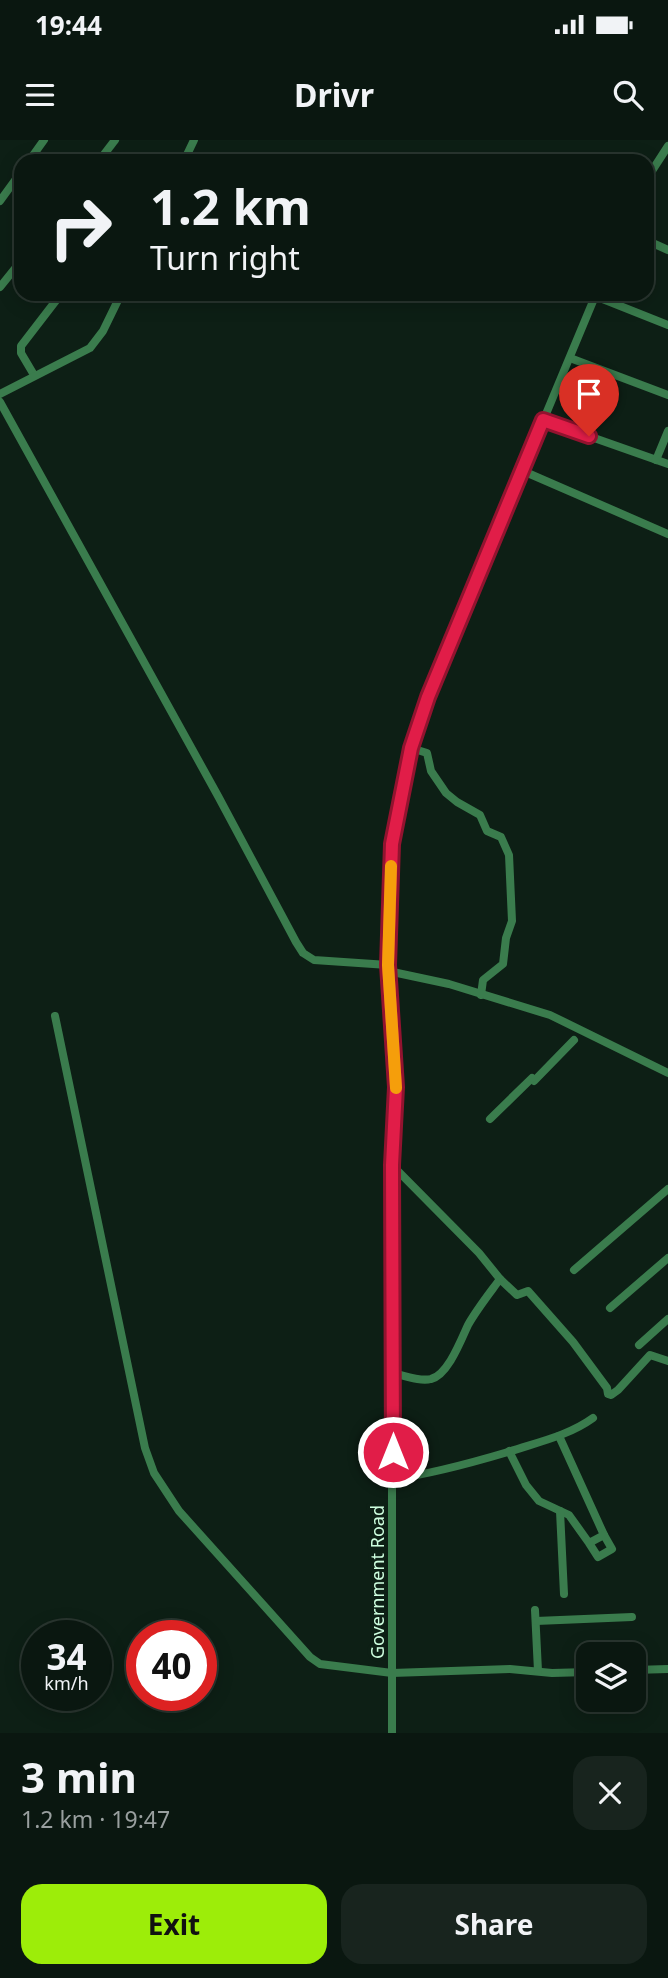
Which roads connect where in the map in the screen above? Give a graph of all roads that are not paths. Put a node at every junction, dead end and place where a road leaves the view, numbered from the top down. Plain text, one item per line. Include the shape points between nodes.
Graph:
1 (115, 140) edge
2 (668, 146) edge
3 (104, 154) edge
4 (654, 168) edge
5 (14, 182) edge
6 (0, 201) edge
7 (14, 270) edge
8 (0, 288) edge
9 (56, 301) edge
10 (118, 301) edge
11 (594, 301) edge
12 (610, 301) edge
13 (668, 325) edge
14 (570, 358) junction
15 (34, 375) junction
16 (0, 394) edge
17 (668, 394) edge
18 (0, 402) edge
19 (543, 420) junction
20 (668, 431) edge
21 (656, 460) junction
22 (668, 464) edge
23 (523, 471) junction
24 (668, 534) edge
25 (411, 748) junction
26 (388, 968) junction
27 (481, 995) junction
28 (55, 1016) dead end
29 (574, 1040) dead end
30 (668, 1073) edge
31 (490, 1119) dead end
32 (392, 1165) junction
33 (668, 1189) edge
34 (668, 1258) edge
35 (574, 1269) dead end
36 (500, 1279) junction
37 (610, 1308) dead end
38 (668, 1319) edge
39 (639, 1345) dead end
40 (668, 1361) edge
41 (392, 1373) junction
42 (593, 1418) dead end
43 (559, 1436) junction
44 (509, 1451) junction
45 (393, 1479) junction
46 (560, 1511) junction
47 (604, 1535) junction
48 (589, 1543) junction
49 (564, 1594) dead end
50 (535, 1610) dead end
51 (632, 1617) dead end
52 (536, 1621) junction
53 (668, 1669) edge
54 (646, 1670) edge
55 (538, 1671) junction
56 (392, 1672) junction
57 (576, 1672) edge
58 (392, 1733) edge

1 - 3 street
2 - 4 street
5 - 6 street
7 - 8 street
9 - 15 street via 21,346
10 - 15 street via 90,348
11 - 14 street, Government Road
12 - 13 street
14 - 17 street
14 - 19 street, Government Road
15 - 16 street
18 - 26 street via 303,953 314,960
19 - 21 street
19 - 23 street, Government Road
20 - 21 street
21 - 22 street
23 - 24 street
23 - 25 street, Government Road via 432,686
25 - 26 street, Government Road via 392,844
25 - 27 street via 426,753 431,771 446,793 480,815 487,831 501,837 508,850 512,921 503,964 483,980
26 - 27 street
26 - 32 street, Government Road via 396,1087
27 - 30 street via 560,1019
28 - 56 street via 154,1473 179,1511 310,1657 331,1667
29 - 31 street
32 - 36 street
32 - 41 street, Government Road
33 - 35 street
34 - 37 street
36 - 40 street via 517,1295 528,1291 573,1342 608,1394 618,1390 650,1355
36 - 41 street via 439,1375 425,1380
38 - 39 street
41 - 45 street, Government Road
42 - 43 street
43 - 44 street
43 - 47 street
44 - 45 street
44 - 46 street via 539,1501
45 - 56 street, Government Road
46 - 48 street via 569,1515
46 - 49 street
47 - 48 street
47 - 48 street via 612,1549 598,1557
50 - 52 street
51 - 52 street
52 - 55 street
53 - 54 street
55 - 56 street
55 - 57 street
56 - 58 street, Government Road

